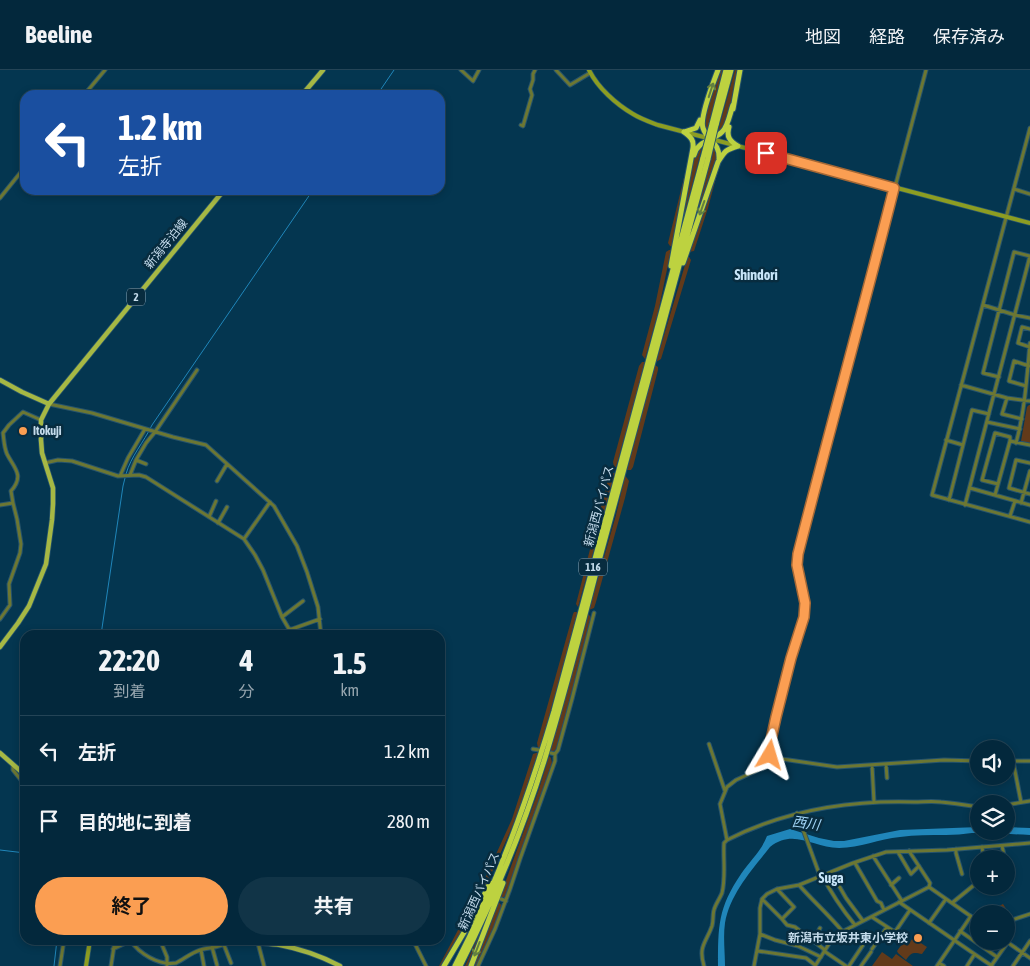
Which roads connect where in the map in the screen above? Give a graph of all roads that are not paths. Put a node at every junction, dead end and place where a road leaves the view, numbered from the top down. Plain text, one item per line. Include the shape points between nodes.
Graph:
1 (105, 70) edge
2 (323, 70) edge
3 (461, 70) edge
4 (480, 70) edge
5 (535, 70) edge
6 (556, 70) edge
7 (718, 70) edge
8 (726, 70) edge
9 (731, 70) edge
10 (740, 70) edge
11 (926, 70) edge
12 (589, 72) edge
13 (88, 90) edge
14 (306, 90) edge
15 (733, 106) junction
16 (705, 110) junction
17 (714, 124) junction
18 (521, 125) dead end
19 (1030, 128) edge
20 (684, 132) junction
21 (710, 138) junction
22 (738, 146) junction
23 (1024, 152) junction
24 (1030, 154) edge
25 (718, 162) junction
26 (689, 170) junction
27 (20, 173) edge
28 (894, 188) junction
29 (1014, 190) junction
30 (1030, 194) edge
31 (220, 195) edge
32 (0, 198) edge
33 (1006, 217) junction
34 (1030, 223) edge
35 (1030, 256) edge
36 (666, 303) junction
37 (983, 305) junction
38 (999, 310) junction
39 (1015, 315) junction
40 (1030, 318) edge
41 (1030, 329) edge
42 (1030, 343) edge
43 (1030, 347) edge
44 (1029, 366) junction
45 (197, 370) dead end
46 (999, 377) junction
47 (0, 380) edge
48 (961, 385) junction
49 (1026, 386) junction
50 (994, 395) junction
51 (1007, 398) junction
52 (1024, 400) junction
53 (1030, 401) edge
54 (48, 404) junction
55 (989, 414) junction
56 (1022, 419) junction
57 (41, 420) junction
58 (987, 422) junction
59 (146, 429) junction
60 (1020, 429) junction
61 (154, 432) junction
62 (946, 440) junction
63 (1010, 441) junction
64 (1016, 443) junction
65 (962, 445) junction
66 (1030, 445) edge
67 (136, 460) junction
68 (45, 463) junction
69 (1030, 463) edge
70 (146, 464) dead end
71 (227, 464) junction
72 (1030, 471) edge
73 (129, 475) junction
74 (121, 476) junction
75 (1029, 477) edge
76 (217, 481) dead end
77 (998, 484) junction
78 (970, 488) junction
79 (1024, 492) junction
80 (1030, 494) edge
81 (995, 495) junction
82 (949, 500) junction
83 (1015, 500) junction
84 (216, 501) dead end
85 (270, 502) junction
86 (1022, 502) junction
87 (12, 503) junction
88 (0, 505) edge
89 (964, 505) junction
90 (1030, 505) edge
91 (227, 507) dead end
92 (1010, 516) junction
93 (209, 517) junction
94 (1030, 522) edge
95 (218, 523) junction
96 (244, 539) junction
97 (259, 550) dead end
98 (254, 555) junction
99 (303, 601) dead end
100 (594, 613) dead end
101 (282, 617) junction
102 (0, 619) edge
103 (320, 619) junction
104 (289, 629) joint
105 (321, 630) edge
106 (0, 647) edge
107 (709, 744) dead end
108 (533, 749) dead end
109 (539, 750) dead end
110 (0, 753) edge
111 (550, 753) dead end
112 (555, 754) junction
113 (970, 761) edge
114 (1015, 761) edge
115 (1030, 761) edge
116 (774, 762) junction
117 (886, 764) junction
118 (14, 765) junction
119 (872, 765) junction
120 (20, 770) edge
121 (1015, 775) edge
122 (20, 778) edge
123 (887, 778) dead end
124 (725, 791) junction
125 (1030, 801) edge
126 (874, 802) junction
127 (1021, 802) junction
128 (1015, 803) edge
129 (970, 806) edge
130 (797, 813) junction
131 (727, 840) junction
132 (1030, 843) edge
133 (1002, 846) junction
134 (982, 847) junction
135 (956, 849) junction
136 (982, 850) edge
137 (1003, 850) edge
138 (909, 851) junction
139 (898, 852) junction
140 (509, 853) junction
141 (874, 856) junction
142 (855, 863) junction
143 (919, 866) junction
144 (831, 872) junction
145 (962, 874) dead end
146 (821, 876) junction
147 (900, 878) dead end
148 (799, 885) junction
149 (891, 885) junction
150 (929, 887) junction
151 (777, 888) junction
152 (970, 889) edge
153 (501, 899) dead end
154 (762, 899) junction
155 (946, 899) junction
156 (506, 901) junction
157 (900, 902) junction
158 (952, 904) junction
159 (884, 910) junction
160 (910, 910) junction
161 (1030, 914) edge
162 (872, 916) junction
163 (970, 916) joint
164 (782, 919) junction
165 (1015, 919) edge
166 (863, 921) junction
167 (928, 923) junction
168 (855, 925) junction
169 (887, 926) junction
170 (820, 928) dead end
171 (960, 931) junction
172 (843, 932) junction
173 (760, 934) junction
174 (954, 940) junction
175 (813, 941) junction
176 (1030, 941) edge
177 (63, 945) edge
178 (89, 945) edge
179 (114, 945) edge
180 (121, 945) edge
181 (134, 945) edge
182 (162, 945) edge
183 (224, 945) joint
184 (257, 945) edge
185 (277, 945) edge
186 (416, 945) edge
187 (863, 945) dead end
188 (212, 947) junction
189 (1015, 947) edge
190 (114, 949) junction
191 (201, 950) junction
192 (758, 950) junction
193 (825, 950) junction
194 (1002, 950) edge
195 (1022, 952) junction
196 (974, 955) dead end
197 (820, 957) junction
198 (997, 957) junction
199 (1030, 958) edge
200 (178, 962) junction
201 (231, 963) dead end
202 (938, 964) edge
203 (167, 965) edge
204 (217, 965) edge
205 (815, 965) edge
206 (60, 966) edge
207 (86, 966) edge
208 (111, 966) edge
209 (173, 966) edge
210 (204, 966) edge
211 (264, 966) edge
212 (340, 966) edge
213 (426, 966) edge
214 (444, 966) edge
215 (455, 966) edge
216 (460, 966) edge
217 (471, 966) edge
218 (478, 966) edge
219 (704, 966) edge
220 (754, 966) edge
221 (848, 966) edge
222 (861, 966) edge
223 (944, 966) edge
224 (967, 966) edge
225 (991, 966) edge
226 (1013, 966) edge

1 - 13 street
2 - 14 main road
3 - 4 street via 473,81
5 - 18 street via 530,89 532,94
6 - 12 street via 570,85
16 -> 7 highway
8 - 17 highway, 116
9 - 17 highway, 116
10 - 15 highway
11 - 28 street
12 - 20 street via 616,102 634,115
15 - 21 highway via 725,130
15 - 22 highway via 727,134
16 - 20 highway via 696,128
16 - 21 highway via 702,126
17 - 36 highway, 新潟西バイパス / 116, bridge
19 - 23 street
20 - 21 street
20 - 26 highway via 694,144
21 - 22 street
21 - 25 highway via 719,150
21 - 26 highway via 695,151
22 - 25 highway via 725,151
22 - 28 street
23 - 24 street
23 - 29 street
25 -> 36 highway
26 - 36 highway
27 - 32 street
28 - 33 street
28 - 116 street via 798,554 804,617 769,749
29 - 30 street
29 - 33 street
31 - 54 main road, 新潟寺泊線 / 2
33 - 34 street
33 - 37 street
35 - 38 street via 1014,252
35 - 39 street
36 - 140 highway, 新潟西バイパス / 116 via 554,711
37 - 38 street
37 - 48 street
38 - 39 street
38 - 46 street via 983,373
39 - 40 street
39 - 46 street
41 - 43 street via 1022,327 1018,343
42 - 43 street
43 - 44 street
44 - 49 street
44 - 49 street via 1014,362 1009,381
45 - 61 street
46 - 50 street
47 - 54 main road
48 - 50 street
48 - 62 street
49 - 52 street
50 - 51 street
50 - 55 street
51 - 52 street
51 - 56 street via 1002,414
52 - 53 street
52 - 56 street
54 - 57 main road, 2
54 - 59 street
55 - 58 street
55 - 65 street via 972,410
56 - 60 street
57 - 68 main road, 2
57 - 87 street via 23,412 3,433 4,446 18,476 12,491
58 - 60 street
58 - 78 street
59 - 61 street
59 - 74 street
60 - 64 street
61 - 67 street
61 - 71 street via 204,444
62 - 65 street
62 - 82 street via 932,495
63 - 64 street
63 - 77 street
63 - 77 street via 1010,437 995,434 982,480
64 - 66 street
65 - 82 street
67 - 70 street
67 - 73 street
68 - 74 street via 72,461
68 - 106 main road, 2 via 53,488 46,564 29,606
69 - 79 street via 1016,460 1009,488
71 - 76 street
71 - 85 street
72 - 75 street
73 - 74 street
73 - 93 street via 146,478
75 - 79 street
77 - 81 street
78 - 81 street
78 - 89 street
79 - 80 street
79 - 86 street
81 - 83 street
82 - 89 street
83 - 86 street
83 - 92 street
84 - 93 street
85 - 96 street
85 - 103 street via 297,546
86 - 90 street
87 - 88 street
87 - 102 street via 21,544 9,584 10,605
89 - 92 street
91 - 95 street
92 - 94 street
93 - 95 street
95 - 96 street
96 - 98 street
97 - 98 street
98 - 101 street
99 - 101 street
100 - 112 street
101 - 104 street
103 - 104 street
103 - 105 street
107 - 124 street
108 - 109 street
110 - 118 main road
111 - 112 street
112 - 156 street
113 - 117 street
114 - 115 street
116 - 119 street via 782,758 837,767
116 - 124 street via 736,780
117 - 119 street
117 - 123 street
118 - 120 main road
118 - 122 street
119 - 126 street
121 - 127 street
124 - 131 street via 720,804
125 - 127 street
126 - 129 street via 939,802
126 - 130 street
127 - 128 street
130 - 131 street
130 - 146 street
131 - 219 street via 724,843 722,894 715,905 712,925 702,946
132 - 133 street
133 - 134 street
133 - 137 street
134 - 135 street
134 - 136 street
135 - 138 street
135 - 145 street
138 - 139 street
138 - 143 street
139 - 141 street
139 - 143 street via 910,874
140 - 214 highway
140 - 215 highway, 新潟西バイパス / 116
140 - 216 highway, 新潟西バイパス / 116
140 -> 217 highway via 503,881
141 - 142 street
141 - 149 street
142 - 144 street
142 - 159 street
143 - 150 street via 930,883
144 - 146 street
144 - 166 street
146 - 148 street
146 - 168 street
147 - 149 street
148 - 151 street
148 - 172 street
149 - 157 street
150 - 155 street
150 - 157 street
151 - 154 street
151 - 164 street via 794,907
152 - 158 street
153 - 156 street
154 - 164 street
154 - 173 street
155 - 158 street
155 - 167 street
156 - 218 street
157 - 159 street
157 - 160 street
158 - 163 street
159 - 162 street
160 - 167 street
160 - 169 street via 895,932
161 - 165 street
162 - 166 street
162 - 169 street
163 - 171 street
164 - 175 street
166 - 168 street
167 - 174 street
168 - 172 street
169 - 222 street
170 - 175 street
171 - 174 street
171 - 198 street
172 - 193 street via 834,936
173 - 192 street
173 - 197 street
174 - 202 street
174 - 225 street
175 - 193 street
176 - 195 street
177 - 206 street
178 - 207 street
179 - 190 street
180 - 190 street
181 - 203 street via 140,953
182 - 203 street
183 - 188 street
183 - 201 street
184 - 211 street
185 - 212 main road via 302,950
186 - 213 street
187 - 221 street
188 - 191 street
188 - 204 street
189 - 195 street
190 - 208 street
191 - 200 street
191 - 210 street
192 - 205 street via 806,958
192 - 220 street
193 - 197 street
193 - 221 street
194 - 198 street
195 - 199 street
195 - 226 street
196 - 224 street
197 - 205 street
198 - 225 street
200 - 203 street
200 - 209 street
202 - 223 street

